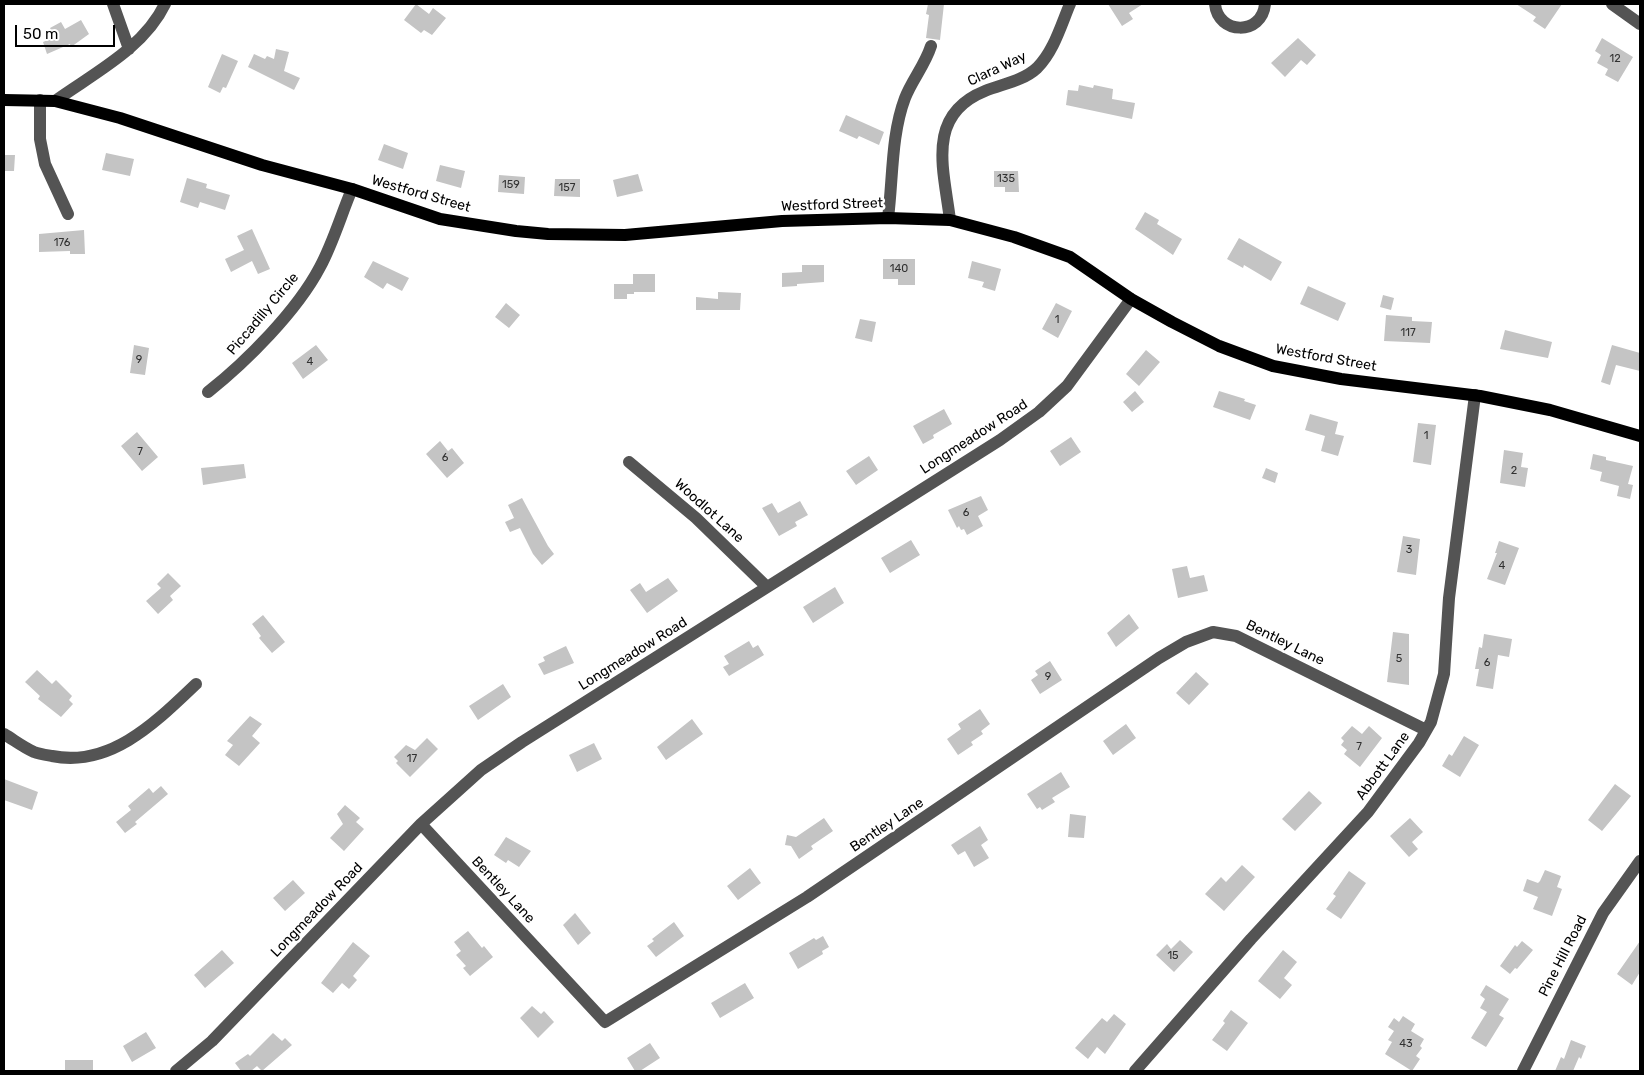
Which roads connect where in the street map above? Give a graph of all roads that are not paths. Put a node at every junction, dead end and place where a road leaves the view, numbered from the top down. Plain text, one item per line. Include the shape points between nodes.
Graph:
1 (113, 4) edge
2 (165, 4) edge
3 (1070, 4) edge
4 (1215, 4) edge
5 (1265, 4) edge
6 (1612, 4) edge
7 (1640, 24) edge
8 (930, 46) dead end
9 (129, 49) junction
10 (4, 100) edge
11 (40, 100) junction
12 (55, 101) junction
13 (352, 189) junction
14 (68, 214) dead end
15 (888, 218) junction
16 (950, 220) junction
17 (1132, 299) junction
18 (208, 392) dead end
19 (1475, 395) junction
20 (1640, 436) edge
21 (629, 462) dead end
22 (766, 587) junction
23 (196, 684) dead end
24 (1426, 730) junction
25 (4, 734) edge
26 (421, 824) junction
27 (1640, 861) edge
28 (176, 1071) edge
29 (1135, 1071) edge
30 (1523, 1071) edge

1 - 9 street
2 - 9 street via 154,24
3 - 16 street, Clara Way via 1048,54 1035,69 1017,80 973,96 962,104 946,125 941,151
4 - 5 street via 1221,20 1240,28 1256,23
6 - 7 street
8 - 15 street via 926,61 905,99 895,145
9 - 12 street
10 - 11 main road, Westford Street
11 - 12 main road, Westford Street
11 - 14 street via 40,139 45,164
12 - 13 main road, Westford Street via 120,118 262,165
13 - 15 main road, Westford Street via 440,218 548,234 625,235 782,221
13 - 18 street, Piccadilly Circle via 320,268 290,309 234,371
15 - 16 main road, Westford Street
16 - 17 main road, Westford Street via 1014,237 1070,257
17 - 19 main road, Westford Street via 1219,346 1273,366
17 - 22 street, Longmeadow Road via 1067,386 1039,412 1000,440
19 - 20 main road, Westford Street via 1550,410
19 - 24 street, Abbott Lane via 1444,674
21 - 22 street, Woodlot Lane via 714,535
22 - 26 street, Longmeadow Road via 481,770
23 - 25 street via 168,711 125,743 98,754 69,759 35,752
24 - 26 street, Bentley Lane via 1236,636 1213,632 1186,642 1159,658 807,898 605,1022
24 - 29 street, Abbott Lane via 1368,812
26 - 28 street, Longmeadow Road via 212,1041
27 - 30 street, Pine Hill Road via 1603,913

